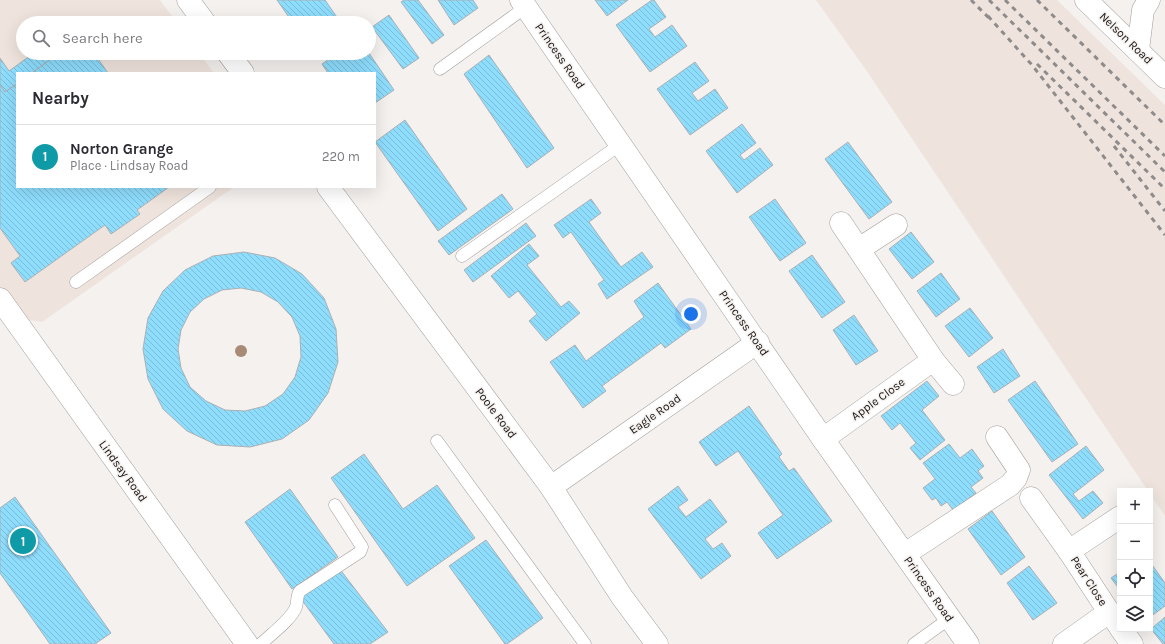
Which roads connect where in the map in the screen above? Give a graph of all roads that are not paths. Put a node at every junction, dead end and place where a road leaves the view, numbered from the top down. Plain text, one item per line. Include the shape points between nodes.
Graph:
1 (188, 0) edge
2 (1086, 0) edge
3 (1149, 0) edge
4 (524, 3) edge
5 (200, 16) edge
6 (1138, 50) junction
7 (233, 60) edge
8 (440, 69) dead end
9 (242, 72) edge
10 (1165, 77) edge
11 (621, 144) junction
12 (209, 188) edge
13 (329, 188) edge
14 (841, 223) dead end
15 (896, 225) dead end
16 (859, 249) junction
17 (462, 256) dead end
18 (76, 282) dead end
19 (0, 299) edge
20 (758, 342) junction
21 (933, 360) junction
22 (953, 384) dead end
23 (997, 437) dead end
24 (823, 439) junction
25 (437, 441) dead end
26 (551, 486) junction
27 (1031, 498) dead end
28 (334, 505) dead end
29 (1117, 519) edge
30 (1069, 551) junction
31 (905, 554) junction
32 (950, 618) junction
33 (1117, 623) edge
34 (1123, 632) edge
35 (247, 644) edge
36 (261, 644) edge
37 (585, 644) edge
38 (657, 644) edge
39 (914, 644) edge
40 (968, 644) edge
41 (1064, 644) edge
42 (1132, 644) edge

1 - 5 main road
2 - 6 main road, Nelson Road
3 - 6 main road via 1143,10
4 - 8 lane
4 - 11 main road, Princess Road
6 - 10 main road, Nelson Road
7 - 9 main road
11 - 17 lane
11 - 20 main road, Princess Road
12 - 18 lane
13 - 26 main road, Poole Road
14 - 16 main road
15 - 16 main road
16 - 21 main road
19 - 35 main road, Lindsay Road
20 - 24 main road, Princess Road
20 - 26 main road, Eagle Road
21 - 22 main road
21 - 24 main road, Apple Close
23 - 31 main road via 1019,470 1016,478 1010,485
24 - 31 main road, Princess Road
25 - 37 lane
26 - 38 main road, Poole Road via 622,597
27 - 30 main road, Pear Close
28 - 36 lane via 362,547 360,552 300,591 296,606 287,620
29 - 30 main road, Pear Close
30 - 33 main road, Pear Close
31 - 32 main road, Princess Road
32 - 39 lane
32 - 40 main road, Princess Road
33 - 41 main road, Pear Close
34 - 42 main road, Pear Close

